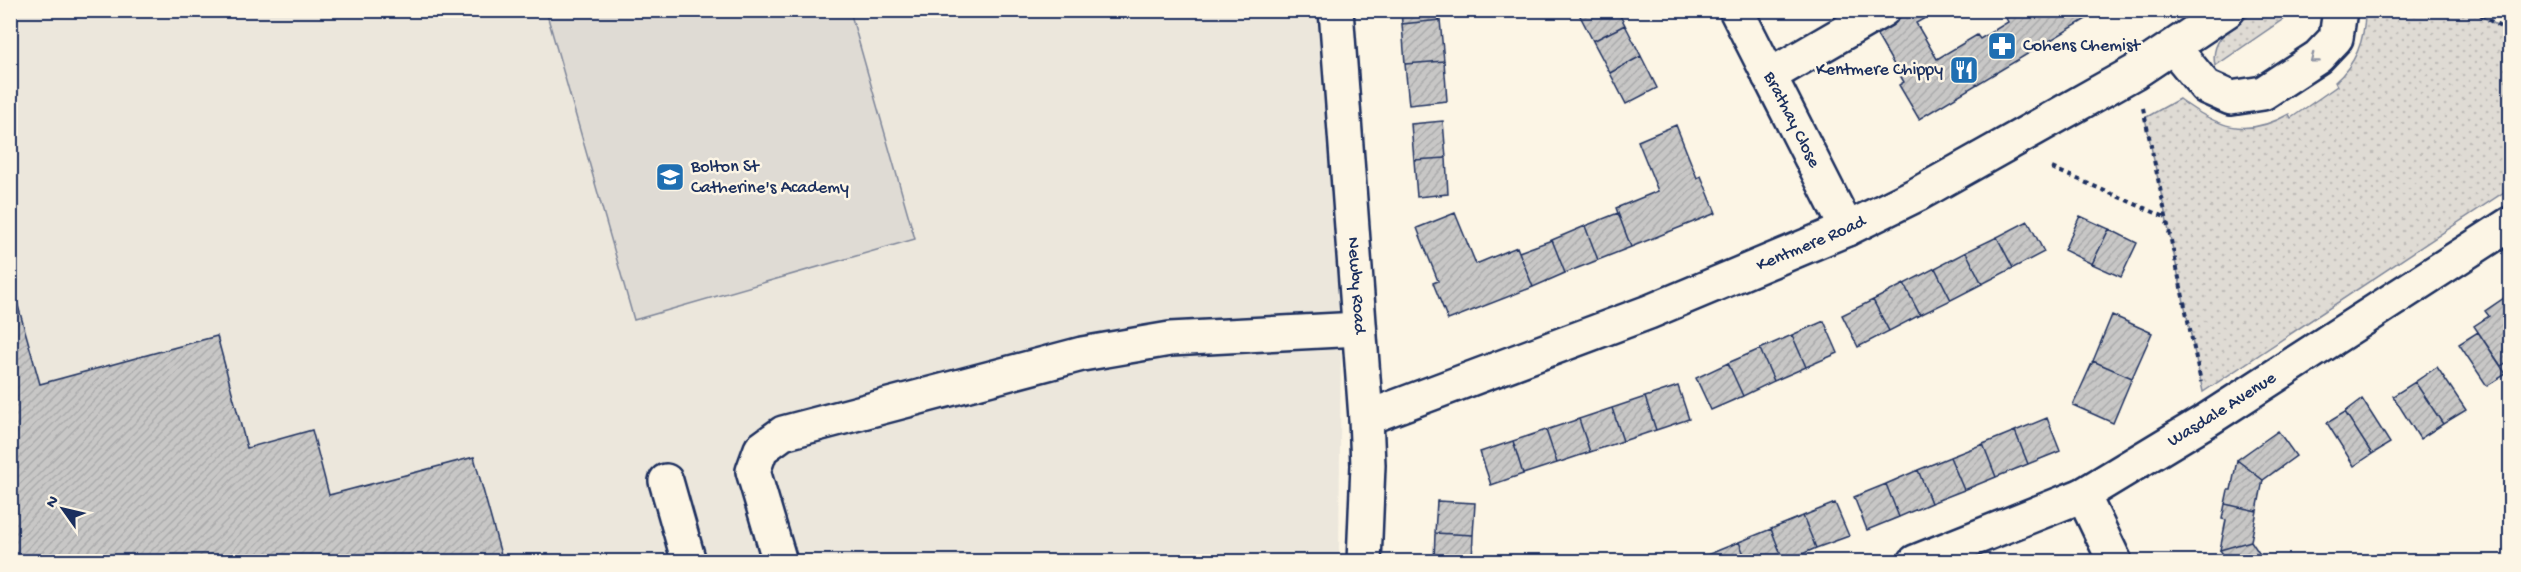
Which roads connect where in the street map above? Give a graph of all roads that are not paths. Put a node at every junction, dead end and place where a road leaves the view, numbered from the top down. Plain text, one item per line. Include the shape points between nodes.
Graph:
1 (1336, 10) edge
2 (1736, 10) edge
3 (1883, 10) edge
4 (2228, 10) edge
5 (2340, 10) edge
6 (2174, 48) junction
7 (1769, 76) junction
8 (2511, 224) edge
9 (1847, 229) junction
10 (1359, 329) junction
11 (1366, 418) junction
12 (666, 481) dead end
13 (2082, 495) junction
14 (688, 561) edge
15 (780, 561) edge
16 (1364, 561) edge
17 (1915, 561) edge
18 (2115, 561) edge

1 - 10 street, Newby Road
2 - 7 street, Brathay Close
3 - 7 street
4 - 6 street, Kentmere Road
5 -> 6 street via 2336,38 2318,57 2263,93 2231,98 2206,87
6 - 9 street, Kentmere Road via 1918,194
7 - 9 street, Brathay Close
8 - 13 street, Wasdale Avenue via 2207,420
9 - 11 street, Kentmere Road via 1649,312
10 - 11 street, Newby Road
10 - 15 street via 1170,339 1082,354 783,433 761,449 753,471
11 - 16 street, Newby Road
12 - 14 street
13 - 17 street, Wasdale Avenue
13 - 18 street

